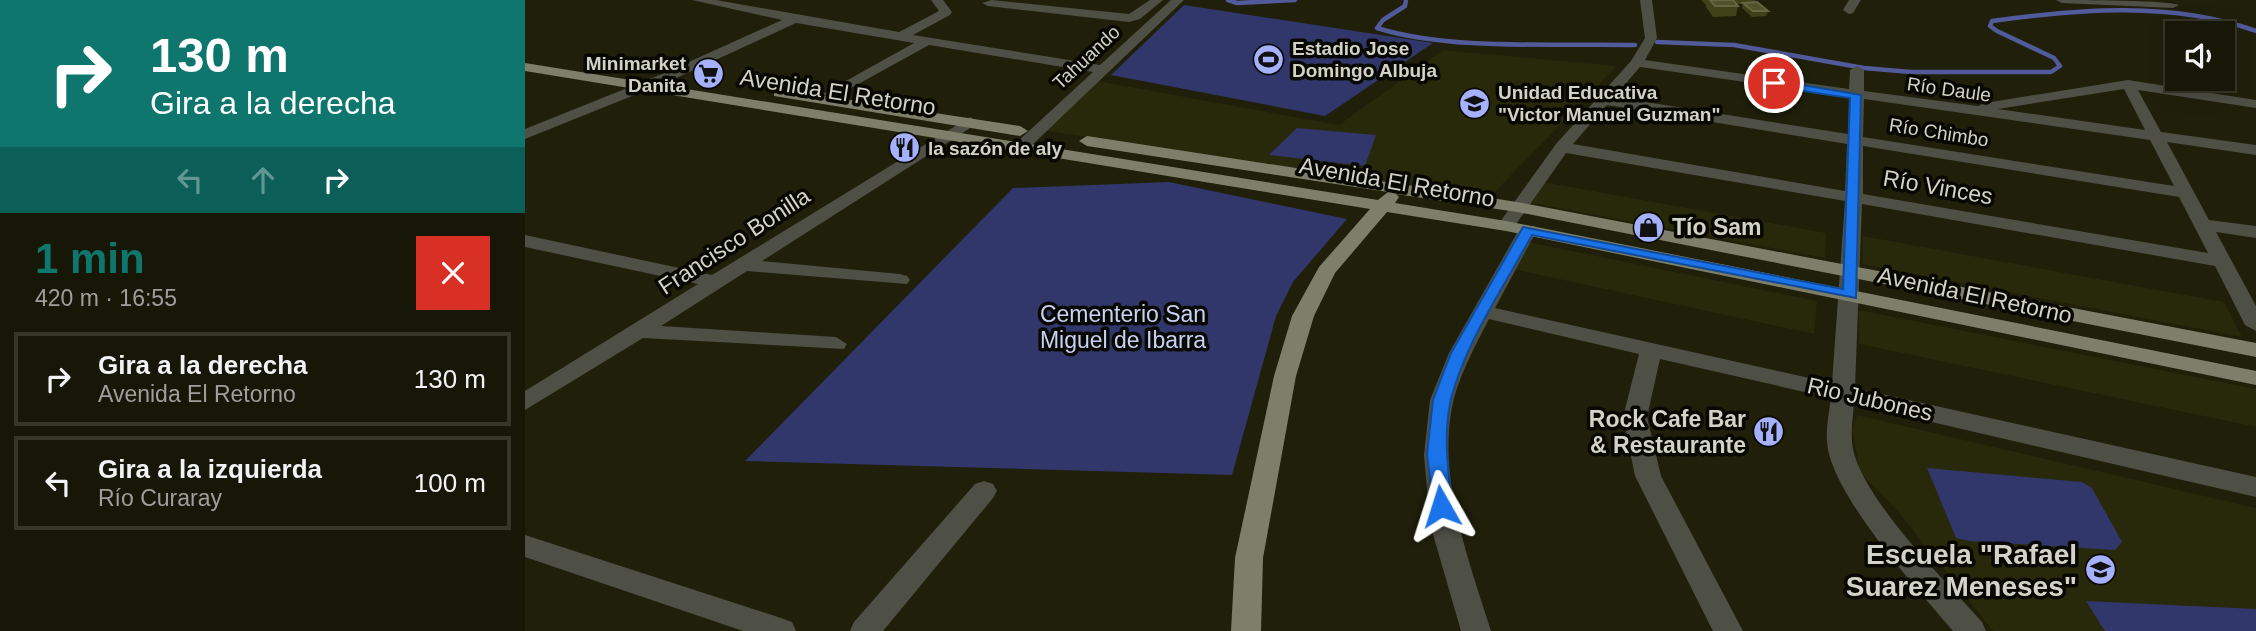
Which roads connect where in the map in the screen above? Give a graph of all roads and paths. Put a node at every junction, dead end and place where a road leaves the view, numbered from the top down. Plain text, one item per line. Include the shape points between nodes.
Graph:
1 (698, 0) edge
2 (937, 0) edge
3 (1047, 0) edge
4 (1646, 0) edge
5 (2062, 0) edge
6 (988, 3) dead end
7 (1163, 4) edge
8 (2173, 5) dead end
9 (1032, 8) junction
10 (795, 19) junction
11 (903, 35) junction
12 (930, 39) junction
13 (525, 55) edge
14 (1637, 63) junction
15 (525, 67) edge
16 (1104, 70) junction
17 (1857, 70) dead end
18 (667, 77) junction
19 (2128, 84) junction
20 (645, 85) junction
21 (1856, 95) junction
22 (824, 99) junction
23 (1603, 100) junction
24 (2256, 104) edge
25 (1968, 111) junction
26 (970, 122) junction
27 (525, 134) edge
28 (948, 134) junction
29 (1036, 134) junction
30 (2156, 136) junction
31 (1855, 140) junction
32 (1023, 145) junction
33 (1562, 146) junction
34 (2256, 150) edge
35 (2186, 193) junction
36 (1391, 195) junction
37 (1853, 197) junction
38 (1517, 207) junction
39 (2202, 224) junction
40 (1517, 228) junction
41 (2256, 232) edge
42 (530, 246) edge
43 (2222, 261) junction
44 (741, 265) junction
45 (900, 280) dead end
46 (715, 282) junction
47 (1851, 283) junction
48 (1485, 312) junction
49 (2256, 325) edge
50 (640, 331) junction
51 (836, 344) dead end
52 (1651, 349) junction
53 (2256, 350) edge
54 (2256, 378) edge
55 (1841, 393) junction
56 (525, 402) edge
57 (2256, 487) edge
58 (984, 491) dead end
59 (525, 546) edge
60 (781, 631) edge
61 (865, 631) edge
62 (1246, 631) edge
63 (1476, 631) edge
64 (1728, 631) edge
65 (1972, 631) edge

1 - 10 street
2 - 11 street via 946,12
3 - 9 street
4 - 14 street via 1651,38
5 - 8 street
6 - 9 street
7 - 9 street via 1129,18
7 - 16 street, Tahuando
10 - 11 street
10 - 18 street
11 - 12 street
12 - 16 street
12 - 22 street
13 - 18 main road, Avenida El Retorno
14 - 21 street, Río Daule
14 - 23 street
15 - 20 main road, Avenida El Retorno
16 - 29 street, Tahuando
17 - 21 street
18 - 20 street
18 - 22 main road, Avenida El Retorno
19 - 24 street
19 - 25 street
19 - 30 street
20 - 27 street
20 - 28 main road, Avenida El Retorno
21 - 25 street, Río Daule
21 - 31 street
22 - 26 main road, Avenida El Retorno
23 - 31 street, Río Chimbo
23 - 33 street
25 - 30 street, Río Daule
26 - 28 street, Francisco Bonilla
26 - 29 main road, Avenida El Retorno
28 - 32 main road, Avenida El Retorno
28 - 44 street, Francisco Bonilla
29 - 32 street, Tahuando
29 - 36 main road, Avenida El Retorno
30 - 34 street, Río Daule
30 - 35 street
31 - 35 street, Río Chimbo
31 - 37 street
32 - 36 main road, Avenida El Retorno
33 - 37 street, Río Vinces
33 - 38 street
35 - 39 street
36 - 38 main road, Avenida El Retorno
36 - 40 main road, Avenida El Retorno
36 - 62 main road via 1326,271 1303,316 1285,376 1249,558
37 - 43 street, Río Vinces
37 - 47 street
38 - 40 street
38 - 47 main road, Avenida El Retorno
39 - 41 street
39 - 43 street
40 - 47 main road, Avenida El Retorno
40 - 48 street
42 - 46 street
43 - 49 street
44 - 45 street
44 - 46 street, Francisco Bonilla
46 - 50 street, Francisco Bonilla
47 - 53 main road, Avenida El Retorno
47 - 54 main road, Avenida El Retorno
47 - 55 street
48 - 52 street, Rio Jubones
48 - 63 street via 1460,353 1442,400 1437,454 1444,524
50 - 51 street
50 - 56 street, Francisco Bonilla
52 - 55 street, Rio Jubones
52 - 64 street via 1635,417 1648,476
55 - 57 street, Rio Jubones
55 - 65 street via 1839,443 1846,468 1895,538
58 - 61 street
59 - 60 street

